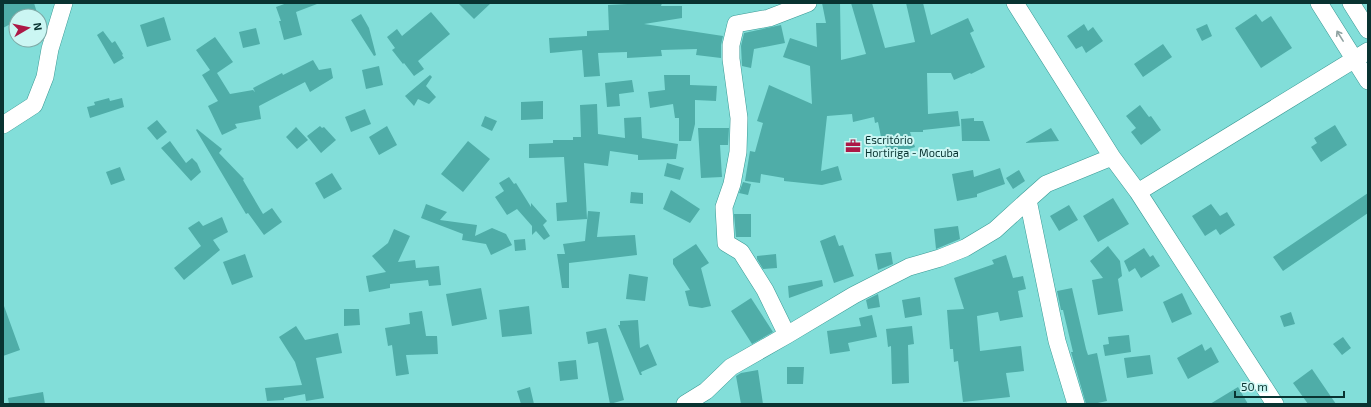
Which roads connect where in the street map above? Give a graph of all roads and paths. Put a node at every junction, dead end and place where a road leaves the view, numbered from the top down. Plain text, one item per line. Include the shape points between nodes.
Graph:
1 (64, 3) edge
2 (808, 3) edge
3 (1015, 3) edge
4 (1319, 3) edge
5 (1351, 3) edge
6 (1368, 30) edge
7 (1361, 56) edge
8 (1368, 81) edge
9 (3, 125) edge
10 (1112, 157) junction
11 (1138, 192) junction
12 (1028, 200) junction
13 (787, 335) junction
14 (685, 404) edge
15 (1076, 404) edge
16 (1275, 404) edge

1 - 9 street via 50,49 45,77 34,105
2 - 13 street via 769,18 736,24 731,59 739,118 738,152 732,184 724,207 726,243 741,252 765,290
3 - 10 street
7 -> 4 street
5 - 6 street
7 - 8 street
7 - 11 street
10 - 11 street
10 - 12 street via 1046,184
11 - 16 street
12 - 13 street via 995,230 965,248 909,267 880,281
12 - 15 street via 1057,341
13 - 14 street via 731,367 706,391

